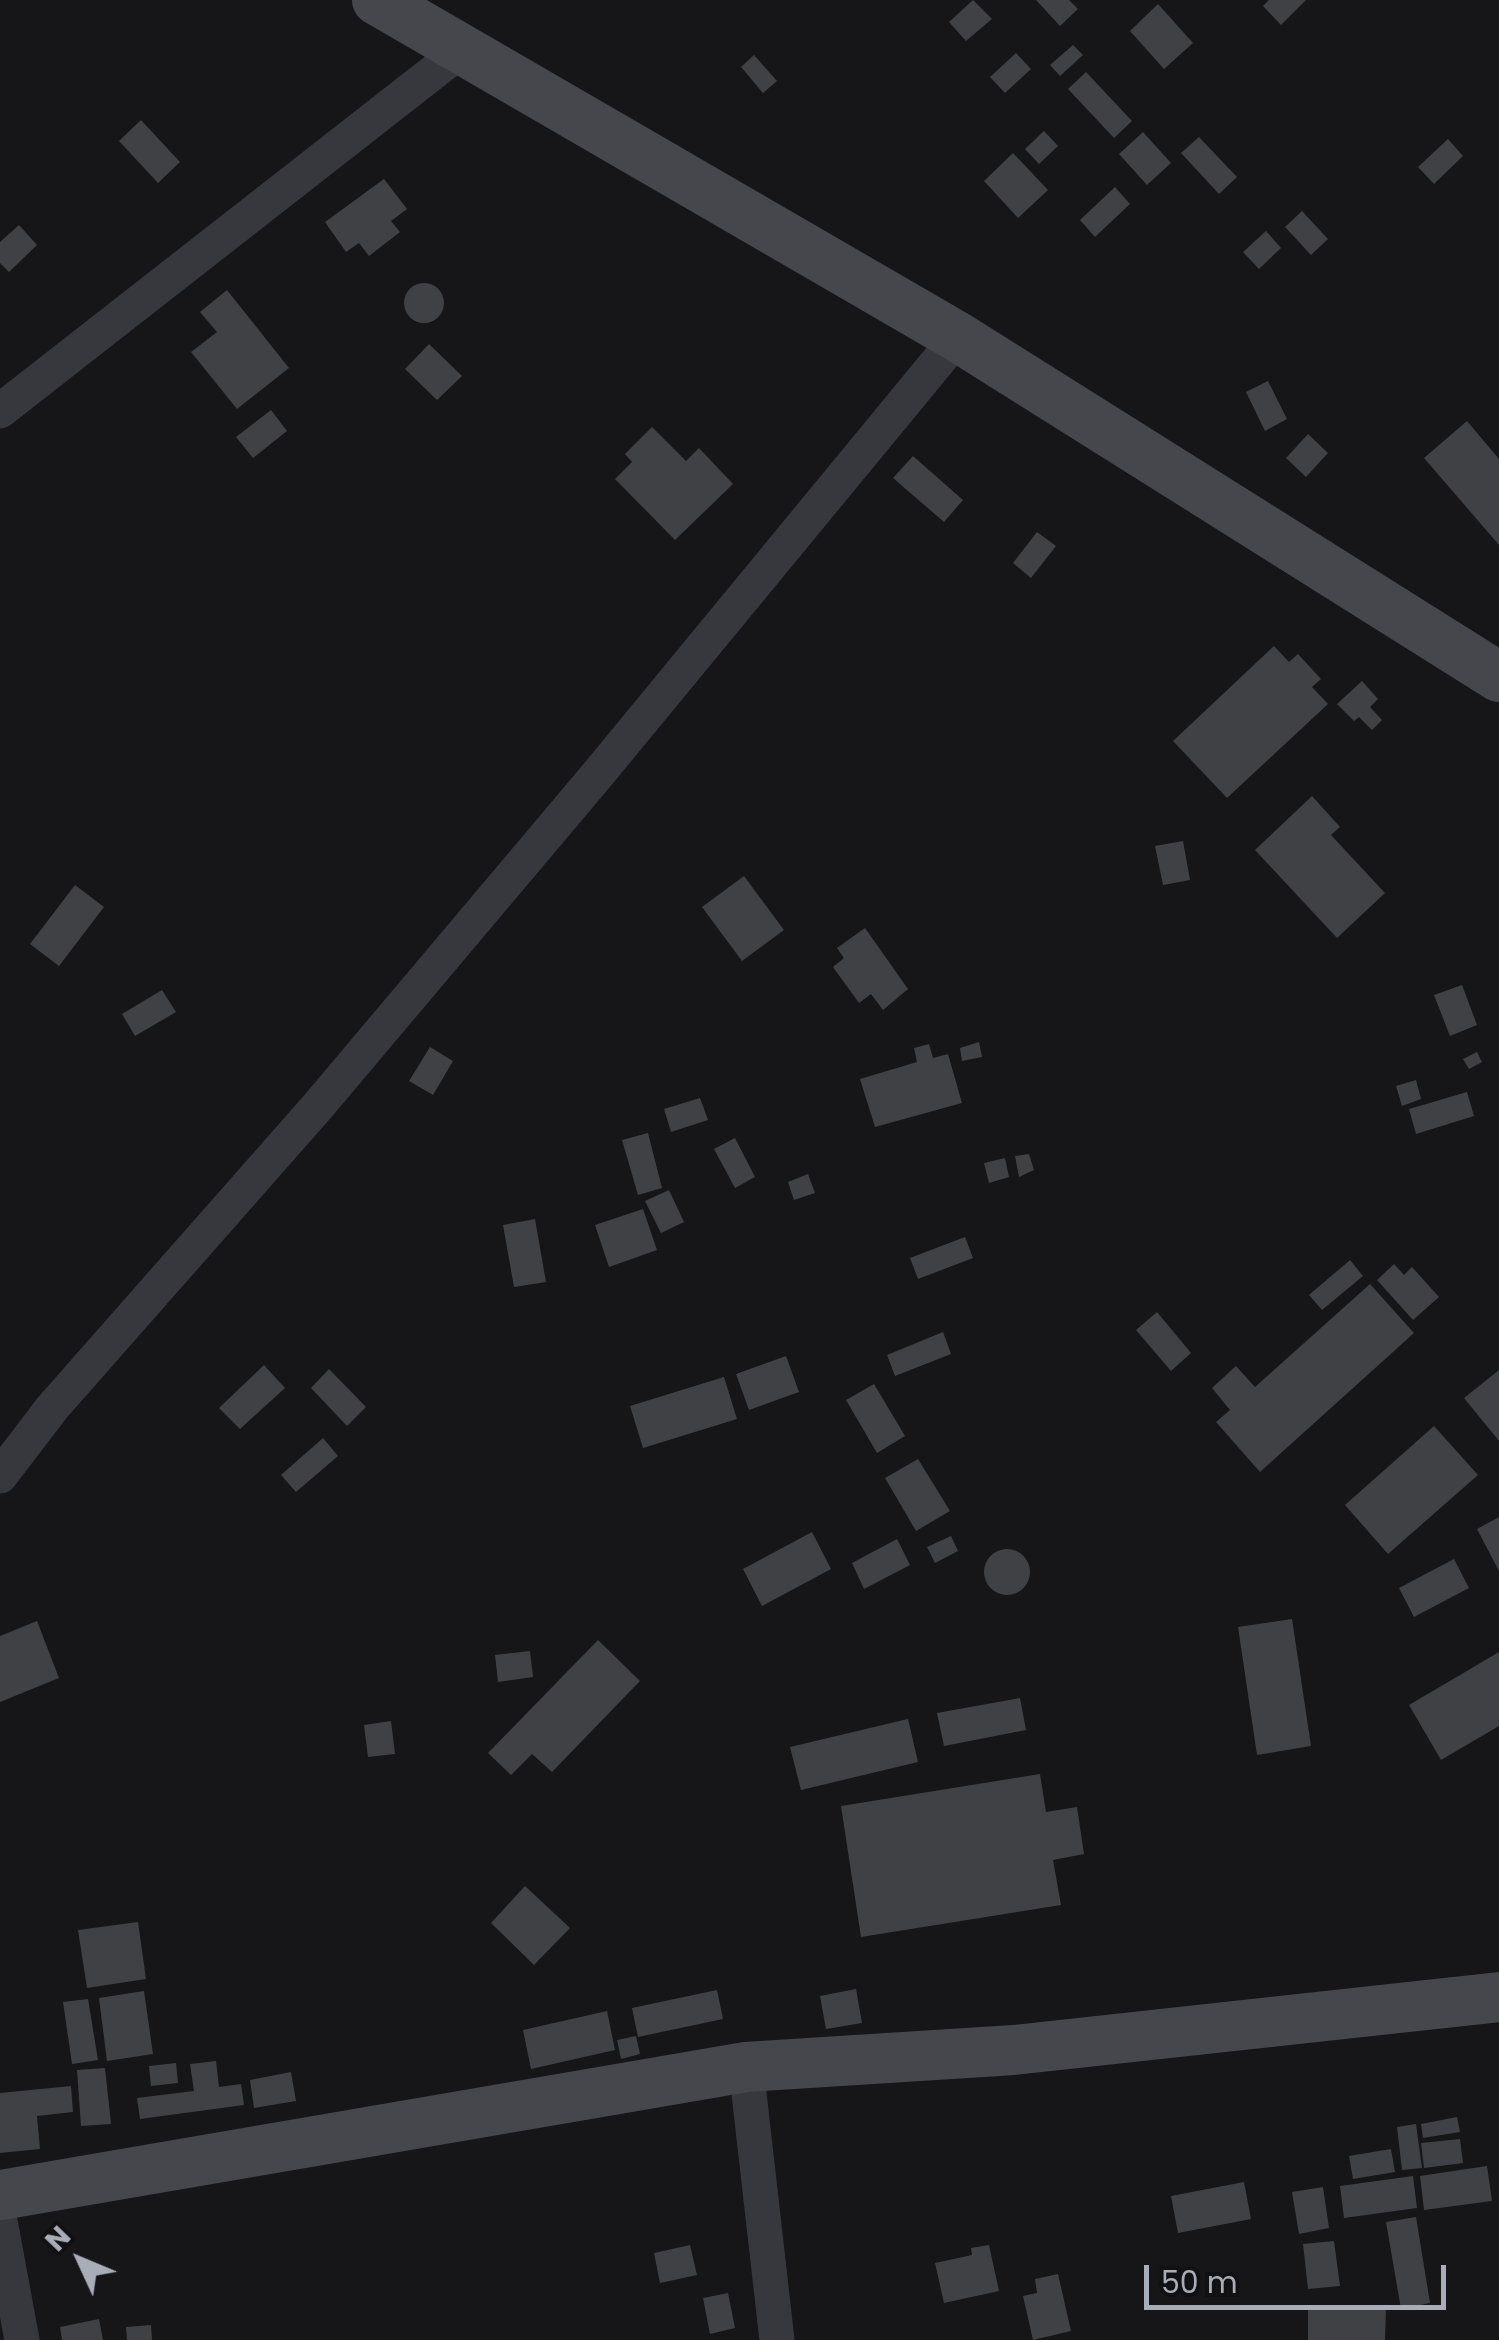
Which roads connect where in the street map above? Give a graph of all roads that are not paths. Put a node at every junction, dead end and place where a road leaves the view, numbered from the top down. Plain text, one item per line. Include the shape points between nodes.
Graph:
1 (377, 0) edge
2 (463, 49) junction
3 (958, 338) junction
4 (0, 412) edge
5 (1499, 677) edge
6 (0, 1476) edge
7 (1499, 1996) edge
8 (746, 2067) junction
9 (0, 2195) edge
10 (0, 2221) edge
11 (22, 2340) edge
12 (777, 2340) edge

1 - 2 main road
2 - 3 main road
2 - 4 street
3 - 5 main road
3 - 6 street via 586,790
7 - 8 main road via 1014,2050
8 - 9 main road
8 - 12 street
10 - 11 street

